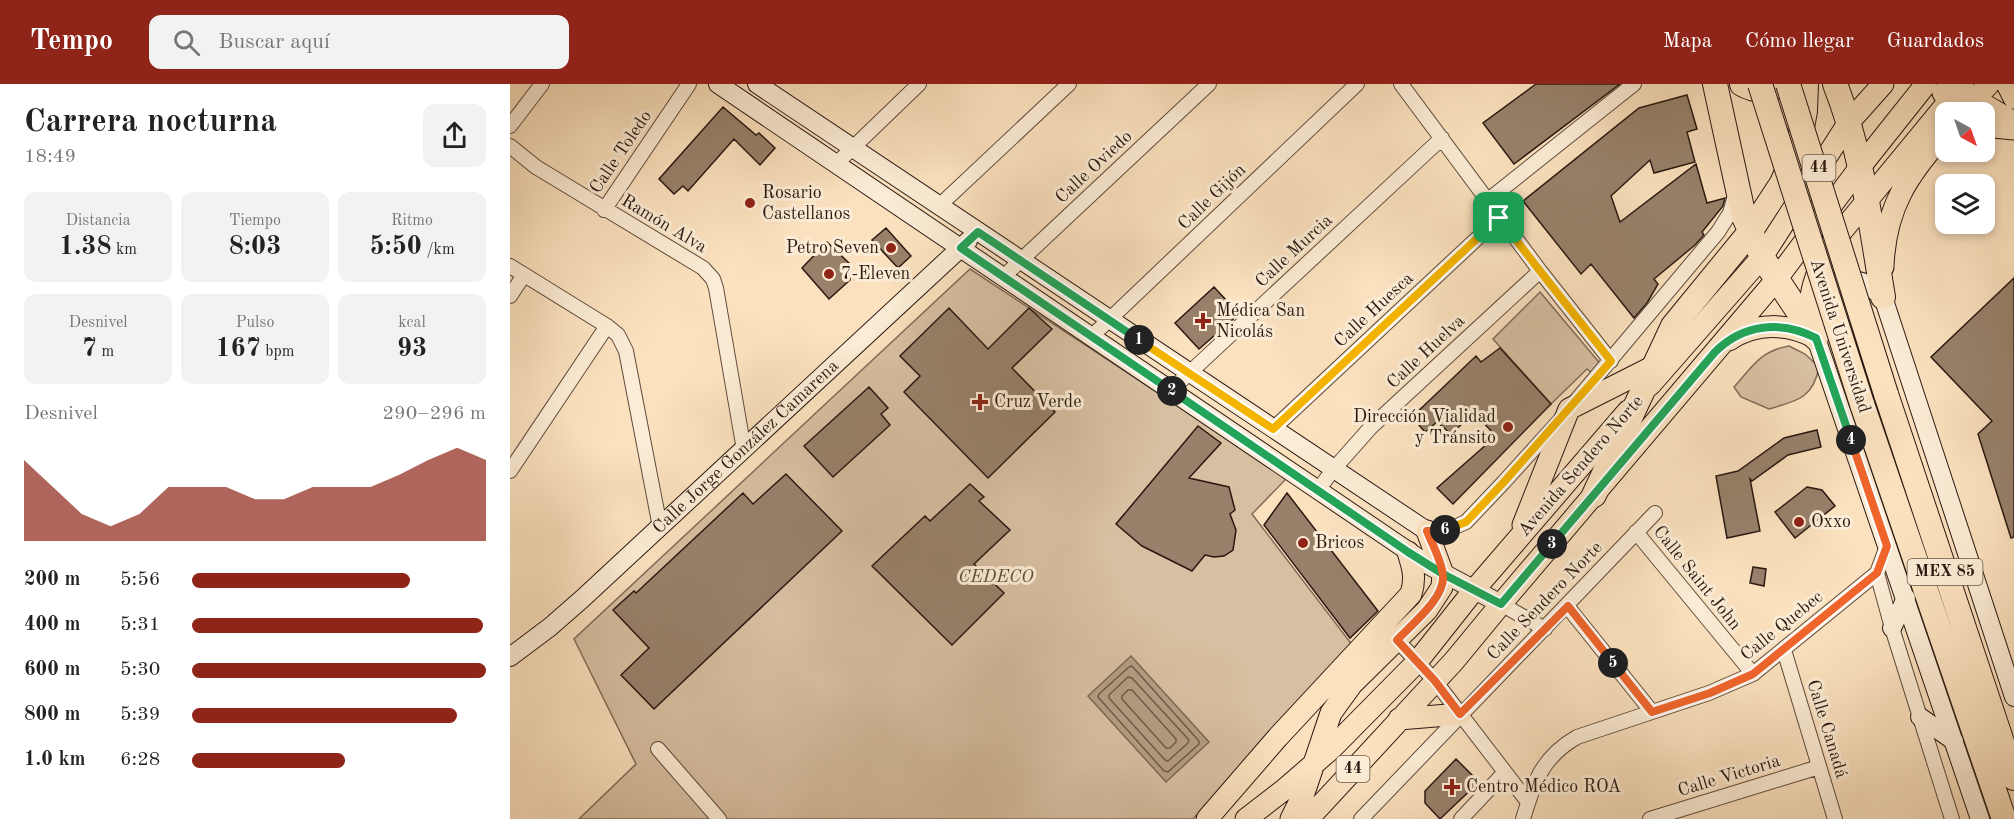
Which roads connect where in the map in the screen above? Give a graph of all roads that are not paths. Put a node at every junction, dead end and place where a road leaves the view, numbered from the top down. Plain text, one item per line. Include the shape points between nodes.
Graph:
1 (542, 84) edge
2 (689, 84) edge
3 (718, 84) edge
4 (919, 84) edge
5 (1069, 84) edge
6 (1209, 84) edge
7 (1357, 84) edge
8 (1401, 84) edge
9 (1634, 84) edge
10 (1715, 84) edge
11 (1742, 84) edge
12 (1760, 84) edge
13 (1781, 84) edge
14 (1788, 84) edge
15 (1806, 84) edge
16 (1835, 84) edge
17 (1883, 84) edge
18 (2007, 84) edge
19 (766, 86) edge
20 (1919, 91) edge
21 (1969, 95) edge
22 (2014, 98) edge
23 (754, 108) junction
24 (1849, 122) junction
25 (2014, 122) edge
26 (510, 126) edge
27 (1995, 127) edge
28 (2014, 129) edge
29 (1442, 138) junction
30 (1935, 144) edge
31 (510, 146) edge
32 (852, 148) junction
33 (1935, 149) edge
34 (1918, 162) junction
35 (836, 164) junction
36 (1860, 167) junction
37 (1737, 182) junction
38 (1487, 201) junction
39 (1867, 201) junction
40 (939, 206) junction
41 (604, 210) junction
42 (1499, 218) junction
43 (1750, 231) junction
44 (978, 232) junction
45 (961, 248) junction
46 (1762, 257) junction
47 (1020, 260) junction
48 (510, 266) edge
49 (1540, 271) junction
50 (524, 275) junction
51 (1004, 277) junction
52 (1776, 280) junction
53 (510, 296) edge
54 (1883, 297) junction
55 (1109, 320) junction
56 (607, 326) junction
57 (1092, 336) junction
58 (1816, 338) junction
59 (1679, 352) junction
60 (1715, 352) junction
61 (1611, 361) junction
62 (1652, 368) junction
63 (1189, 374) junction
64 (1171, 390) junction
65 (1638, 399) junction
66 (1569, 409) junction
67 (1273, 429) junction
68 (744, 450) junction
69 (1333, 470) junction
70 (510, 471) edge
71 (1318, 490) junction
72 (1594, 495) junction
73 (1655, 513) dead end
74 (660, 527) junction
75 (1427, 531) junction
76 (1636, 532) junction
77 (1517, 539) junction
78 (1887, 546) junction
79 (1408, 552) junction
80 (1877, 573) junction
81 (1443, 574) junction
82 (1474, 590) junction
83 (1906, 598) junction
84 (1501, 604) junction
85 (1568, 606) junction
86 (1892, 628) junction
87 (1545, 629) junction
88 (1397, 640) junction
89 (1784, 650) junction
90 (510, 657) edge
91 (1417, 662) junction
92 (1753, 674) junction
93 (1435, 681) junction
94 (1335, 691) junction
95 (2014, 697) edge
96 (1652, 712) junction
97 (1460, 714) junction
98 (1920, 717) junction
99 (1399, 720) junction
100 (1954, 741) junction
101 (658, 749) dead end
102 (1994, 753) junction
103 (1314, 764) junction
104 (1819, 767) junction
105 (1505, 772) junction
106 (2014, 778) edge
107 (1528, 802) junction
108 (719, 819) edge
109 (1207, 819) edge
110 (1246, 819) edge
111 (1291, 819) edge
112 (1308, 819) edge
113 (1361, 819) edge
114 (1461, 819) edge
115 (1523, 819) edge
116 (1650, 819) edge
117 (1835, 819) edge
118 (1952, 819) edge
119 (1980, 819) edge
120 (2004, 819) edge

1 - 26 street
2 - 41 street, Calle Toledo
3 - 23 street
4 - 32 street
5 - 40 street
6 - 47 street, Calle Oviedo
7 - 55 street, Calle Gijón
8 - 29 street
9 - 38 street
10 - 37 highway
11 - 13 highway via 1764,91
12 - 102 highway, Avenida Universidad / MEX 85, bridge via 1862,404
14 - 102 highway, Avenida Universidad / MEX 85, bridge
15 - 43 highway via 1805,111 1792,164
16 - 24 highway
17 - 24 main road, Avenida Sendero Norte / 44
18 - 22 main road
19 - 23 street
19 - 32 street
20 - 21 main road
20 - 36 main road, Avenida Sendero Norte / 44
21 - 25 main road
21 - 39 main road
23 - 35 street
24 - 36 highway
24 - 46 main road, Avenida Sendero Norte / 44
27 - 28 main road
29 - 38 street
29 - 63 street, Calle Murcia
30 - 34 main road
31 - 41 street, Ramón Alva
32 - 35 street
32 - 40 street
33 - 34 main road
34 - 54 main road via 1891,216 1885,240
35 - 45 street
36 - 39 highway
36 - 52 main road, Avenida Sendero Norte / 44
37 - 43 highway
37 - 61 street via 1734,203 1725,223
38 - 42 street
39 - 54 highway
39 - 58 main road via 1828,248 1814,279 1810,318
40 - 44 street
41 - 68 street, Ramón Alva via 703,268 713,279
42 - 49 street
42 - 67 street, Calle Huesca
43 - 46 highway
43 - 62 highway via 1673,326
44 - 45 street, Calle Jorge González Camarena
44 - 47 street
45 - 51 street
45 - 68 street, Calle Jorge González Camarena
46 - 52 highway
46 - 59 main road, Avenida Sendero Norte / 44
47 - 51 street, Calle Oviedo
47 - 55 street
48 - 50 street
49 - 61 street
49 - 69 street, Calle Huelva via 1371,427
50 - 53 street
50 - 56 street
51 - 57 street
52 - 58 highway
52 - 60 main road, Avenida Sendero Norte / 44
54 - 58 street via 1854,280 1832,286 1821,294 1815,310
54 - 95 street
55 - 57 street, Calle Gijón
55 - 63 street
56 - 70 street
56 - 74 street via 618,335 626,351
57 - 64 street
58 - 60 main road via 1785,327 1760,327 1735,336
58 - 78 street
59 - 62 main road
59 - 65 main road, Avenida Sendero Norte / 44
60 - 72 main road, Avenida Sendero Norte / 44
61 - 66 street
62 - 65 highway
62 - 66 main road
63 - 64 street, Calle Murcia
63 - 67 street
64 - 71 street
65 - 72 highway
65 - 77 main road, Avenida Sendero Norte / 44
66 - 75 street via 1466,522 1448,530
66 - 77 main road
67 - 69 street
68 - 74 street, Calle Jorge González Camarena
69 - 71 street, Calle Huelva
69 - 75 street
71 - 79 street
72 - 84 main road, Avenida Sendero Norte / 44
73 - 76 street, Calle Sendero Norte
74 - 90 street, Calle Jorge González Camarena via 550,627
75 - 81 main road
76 - 85 street, Calle Sendero Norte
76 - 92 street, Calle Saint John
77 - 82 main road, Avenida Sendero Norte / 44
78 - 80 street
78 - 83 street
79 - 81 street
79 - 94 main road via 1415,581 1411,594
80 - 86 street
80 - 89 street, Calle Quebec
81 - 82 street
81 - 88 main road via 1442,587 1427,610
82 - 84 street
82 - 91 main road, Avenida Sendero Norte / 44
83 - 86 street
83 - 100 street
84 - 87 street
84 - 93 main road, Avenida Sendero Norte / 44
85 - 87 street, Calle Sendero Norte
85 - 96 street
86 - 98 street
87 - 97 street, Calle Sendero Norte
88 - 91 street
88 - 94 main road via 1352,684
89 - 92 street, Calle Quebec
89 - 104 street, Calle Canadá
91 - 93 street
91 - 103 main road, Avenida Sendero Norte / 44
92 - 96 street, Calle Quebec
93 - 97 street
93 - 99 main road, Avenida Sendero Norte / 44
94 - 103 main road
94 - 109 main road via 1278,737
96 - 107 street, Calle Quebec via 1577,737 1562,746 1543,768
97 - 99 main road
97 - 105 street
97 - 113 street
98 - 100 street
98 - 118 street
99 - 112 main road, Avenida Sendero Norte / 44
100 - 119 street
101 - 108 street
102 - 106 highway, MEX 85
102 - 120 highway, MEX 85
103 - 110 main road, Avenida Sendero Norte / 44
103 - 111 main road
104 - 116 street, Calle Victoria
104 - 117 street, Calle Canadá
105 - 107 street
105 - 114 street
107 - 115 street, Calle Quebec

